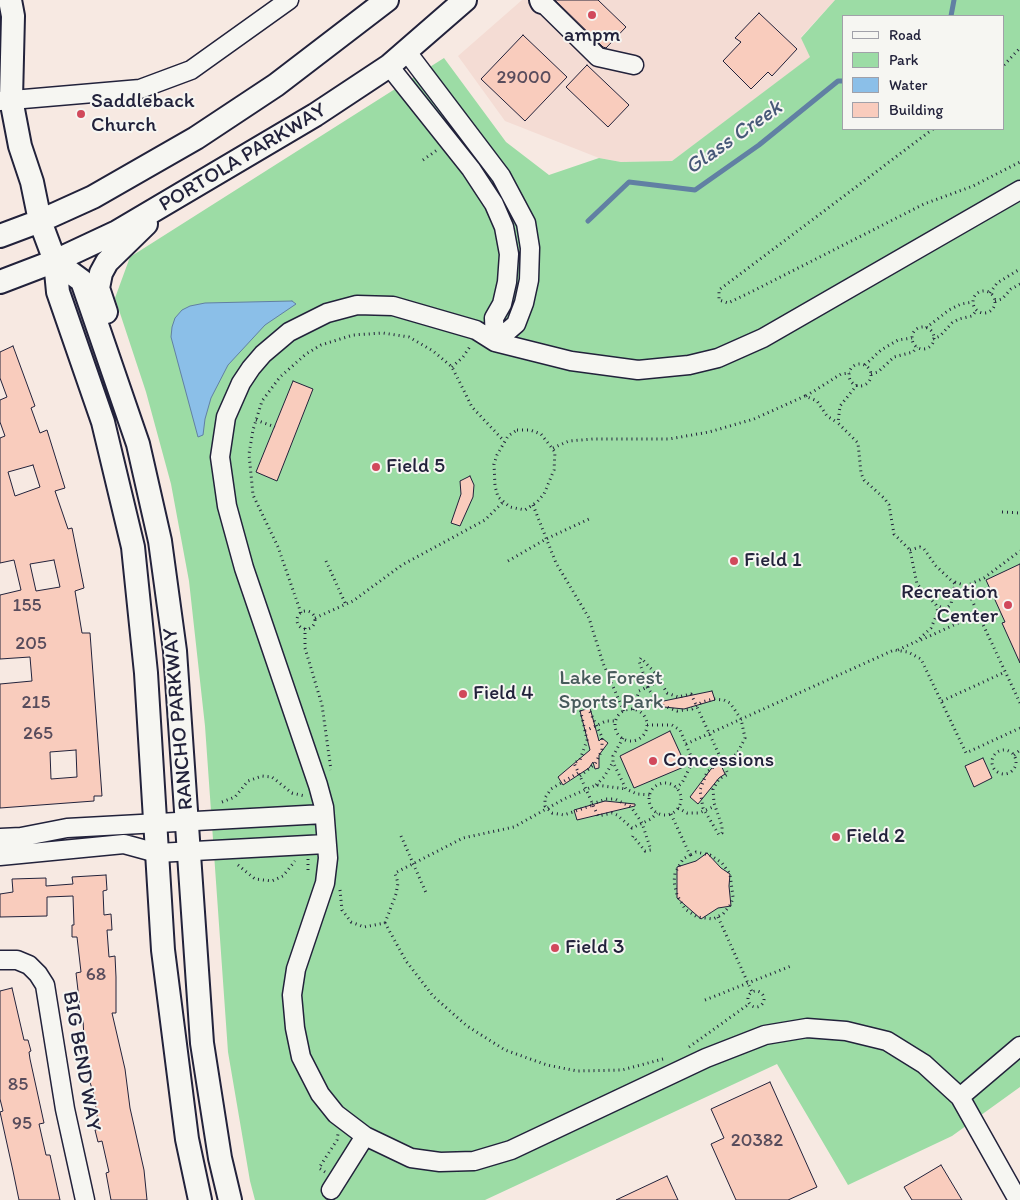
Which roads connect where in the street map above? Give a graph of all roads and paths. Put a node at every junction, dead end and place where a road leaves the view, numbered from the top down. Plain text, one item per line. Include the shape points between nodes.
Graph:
1 (10, 0) edge
2 (289, 0) edge
3 (387, 0) edge
4 (465, 0) edge
5 (541, 1) edge
6 (1020, 48) edge
7 (407, 52) junction
8 (1005, 64) edge
9 (634, 65) dead end
10 (389, 66) junction
11 (6, 100) edge
12 (932, 130) edge
13 (431, 142) dead end
14 (442, 156) dead end
15 (1020, 162) edge
16 (1020, 190) edge
17 (164, 205) junction
18 (40, 222) junction
19 (0, 236) edge
20 (55, 261) junction
21 (1020, 269) edge
22 (0, 282) edge
23 (1020, 284) edge
24 (990, 293) junction
25 (995, 301) junction
26 (974, 302) junction
27 (977, 310) junction
28 (926, 328) junction
29 (476, 330) junction
30 (912, 338) junction
31 (933, 339) junction
32 (495, 342) junction
33 (917, 347) junction
34 (865, 365) junction
35 (452, 367) junction
36 (850, 373) junction
37 (871, 374) junction
38 (857, 385) junction
39 (805, 396) junction
40 (124, 402) junction
41 (256, 420) junction
42 (838, 422) junction
43 (275, 426) dead end
44 (504, 441) junction
45 (552, 448) junction
46 (504, 502) junction
47 (533, 505) junction
48 (1002, 512) dead end
49 (1020, 513) edge
50 (589, 519) dead end
51 (546, 539) junction
52 (910, 550) junction
53 (1020, 551) edge
54 (326, 561) dead end
55 (508, 561) dead end
56 (954, 582) junction
57 (966, 586) junction
58 (346, 605) junction
59 (936, 605) junction
60 (301, 613) junction
61 (978, 614) junction
62 (315, 618) junction
63 (305, 628) junction
64 (916, 642) junction
65 (898, 650) junction
66 (1005, 672) junction
67 (660, 682) junction
68 (647, 687) junction
69 (942, 701) junction
70 (1020, 703) edge
71 (697, 706) junction
72 (633, 710) junction
73 (624, 712) junction
74 (741, 719) junction
75 (616, 722) junction
76 (597, 725) junction
77 (647, 725) junction
78 (1020, 728) edge
79 (585, 731) junction
80 (710, 733) junction
81 (623, 738) junction
82 (686, 744) junction
83 (1020, 750) edge
84 (1014, 755) junction
85 (722, 761) junction
86 (613, 762) junction
87 (331, 772) dead end
88 (579, 775) junction
89 (596, 785) junction
90 (676, 788) junction
91 (586, 789) junction
92 (626, 789) junction
93 (650, 795) junction
94 (309, 796) dead end
95 (592, 804) junction
96 (212, 805) dead end
97 (715, 806) junction
98 (678, 808) junction
99 (547, 809) junction
100 (704, 811) junction
101 (657, 813) junction
102 (324, 814) junction
103 (672, 814) junction
104 (187, 822) junction
105 (642, 823) junction
106 (155, 824) junction
107 (401, 836) dead end
108 (0, 838) edge
109 (632, 838) dead end
110 (326, 844) junction
111 (189, 850) junction
112 (157, 853) junction
113 (690, 855) junction
114 (0, 856) edge
115 (412, 863) junction
116 (340, 884) dead end
117 (427, 895) dead end
118 (718, 917) junction
119 (385, 923) junction
120 (0, 960) edge
121 (791, 966) dead end
122 (748, 983) junction
123 (752, 992) junction
124 (705, 1000) dead end
125 (750, 1004) junction
126 (1020, 1046) edge
127 (682, 1050) dead end
128 (670, 1056) dead end
129 (960, 1097) junction
130 (365, 1136) junction
131 (331, 1190) dead end
132 (85, 1200) edge
133 (200, 1200) edge
134 (230, 1200) edge
135 (1018, 1200) edge

1 - 11 main road, RANCHO PARKWAY via 13,16
2 - 11 street via 191,70 140,89
3 - 18 main road, PORTOLA PARKWAY via 276,85 196,138 94,197
4 - 7 main road, PORTOLA PARKWAY
5 - 9 street via 598,57
6 - 8 path
7 - 10 main road, PORTOLA PARKWAY
7 - 32 street via 501,176 526,224 530,248 524,303 516,324
10 - 17 main road, PORTOLA PARKWAY via 315,116
10 - 32 street via 471,169 494,204 504,227 509,254 502,304 494,318
11 - 18 main road, RANCHO PARKWAY via 32,182
12 - 15 path via 719,290 719,300 728,302 753,292 924,204 973,186
13 - 14 path
16 - 32 street via 762,338 718,358 662,370 612,368 571,362
17 - 20 main road, PORTOLA PARKWAY via 117,232
17 - 40 main road via 107,262 101,273 98,288 109,322
18 - 19 main road, PORTOLA PARKWAY
18 - 20 main road, RANCHO PARKWAY
20 - 22 main road, PORTOLA PARKWAY
20 - 40 main road, RANCHO PARKWAY via 82,281
20 - 106 main road, RANCHO PARKWAY via 58,292 103,422 133,547 146,673
21 - 24 path via 997,283
23 - 25 path
24 - 25 path
24 - 26 path via 980,292
25 - 27 path via 990,312
26 - 27 path
26 - 28 path via 949,310
27 - 31 path via 972,316 952,323
28 - 30 path via 916,330
28 - 31 path
29 - 32 street
29 - 35 path via 468,350
29 - 102 street via 394,306 357,305 327,314 289,332 263,354 241,382 226,417 220,457 227,506 318,785
30 - 33 path
30 - 34 path via 892,343 874,354
31 - 33 path via 928,348
33 - 37 path via 913,352 894,357 878,372
34 - 36 path via 855,365
34 - 37 path
35 - 41 path via 409,337 383,333 338,338 306,354 280,377 262,401
35 - 44 path via 472,407
36 - 38 path via 851,380
36 - 39 path via 841,374
37 - 38 path via 868,383
38 - 42 path via 840,406
39 - 42 path via 817,401 827,416
39 - 45 path via 754,419 709,432 669,439 570,441
40 - 104 main road, RANCHO PARKWAY via 138,444 160,541 175,651
41 - 43 path
41 - 60 path via 249,454 252,495 278,547
42 - 52 path via 858,443 864,480 886,499 894,534
44 - 45 path via 518,430 530,430 542,434
44 - 46 path via 497,455 494,474 498,497
45 - 47 path via 556,461 554,470 544,494
46 - 47 path via 510,507 525,510
46 - 58 path via 485,520 402,565
47 - 51 path
48 - 49 path
50 - 51 path
51 - 55 path
51 - 73 path via 560,570 589,618 603,663
52 - 56 path via 924,549 939,570
52 - 59 path via 917,584
53 - 57 path via 984,578
54 - 58 path
56 - 57 path
56 - 59 path via 956,590 951,604 946,609
57 - 61 path
58 - 62 path
59 - 64 path via 935,623
60 - 62 path via 309,612
60 - 63 path via 298,621
61 - 64 path
61 - 66 path
62 - 63 path via 312,626
63 - 87 path via 305,648 322,705
64 - 65 path
65 - 69 path via 921,659
65 - 74 path
66 - 69 path
66 - 70 path
67 - 68 path
67 - 68 path via 640,658 638,661
67 - 71 path via 672,696 691,694
68 - 71 path via 653,698 668,708 677,711
68 - 72 path via 639,691
69 - 78 path via 966,753
71 - 74 path via 707,700 724,700
71 - 80 path
72 - 73 path
72 - 77 path via 642,714
73 - 75 path
74 - 80 path
74 - 85 path via 744,745 737,754
75 - 76 path via 612,720
75 - 81 path via 617,732
76 - 79 path
76 - 79 path via 584,702 580,701
76 - 88 path via 602,737 602,750 594,764
77 - 81 path via 645,733 638,739 629,741
77 - 82 path via 672,725 680,730
79 - 88 path via 586,744 580,760 574,763
80 - 82 path
80 - 85 path
81 - 86 path
82 - 90 path via 694,760
83 - 84 path
84 - 84 path via 1016,765 1011,772 1003,774 993,768 992,760 998,751 1006,750
85 - 97 path via 728,774 715,784
85 - 100 path via 707,772 702,781 700,800
86 - 89 path
86 - 92 path
88 - 91 path
88 - 99 path via 550,789 544,802
89 - 91 path
89 - 92 path
90 - 93 path via 663,784 654,788
90 - 98 path via 681,799
91 - 95 path
91 - 99 path
92 - 93 path
93 - 101 path via 650,806
94 - 96 path via 292,793 272,778 262,776 248,781 235,797
95 - 99 path via 564,815 552,814
95 - 105 path via 606,799 623,802
95 - 105 path via 598,816 612,813 632,828
97 - 100 path
97 - 100 path via 721,819 721,835 717,834
98 - 100 path via 692,814
98 - 103 path
99 - 115 path via 514,827 463,838
101 - 103 path
101 - 105 path
102 - 104 street
102 - 110 street
103 - 113 path
104 - 106 street
104 - 111 main road, RANCHO PARKWAY
105 - 109 path via 651,850 645,851
106 - 108 street via 66,828
106 - 112 main road, RANCHO PARKWAY
107 - 115 path
110 - 111 street
110 - 130 street via 325,883 296,969 292,995 295,1028 301,1057 320,1094 336,1114
111 - 112 street
111 - 134 main road, RANCHO PARKWAY via 202,1043
112 - 114 street via 124,844
112 - 133 main road, RANCHO PARKWAY via 164,960 187,1139
113 - 118 path via 696,852 710,855 730,874 732,904
113 - 118 path via 683,859 675,873 677,895 685,909 697,917
115 - 117 path
115 - 119 path via 395,873 398,883 396,894
116 - 119 path via 342,910 350,922 364,927
118 - 122 path
119 - 128 path via 406,961 433,996 467,1026 505,1050 540,1063 577,1071 622,1070
120 - 132 street, BIG BEND WAY via 17,960 29,965 45,985 65,1109
121 - 122 path
122 - 123 path
122 - 124 path
123 - 125 path via 748,997
123 - 125 path via 761,994 763,1001 756,1007
125 - 127 path
126 - 129 street
129 - 130 street via 924,1064 887,1041 846,1031 807,1028 765,1035 706,1058 511,1150 474,1161 440,1162 411,1158
129 - 135 street
130 - 131 street

